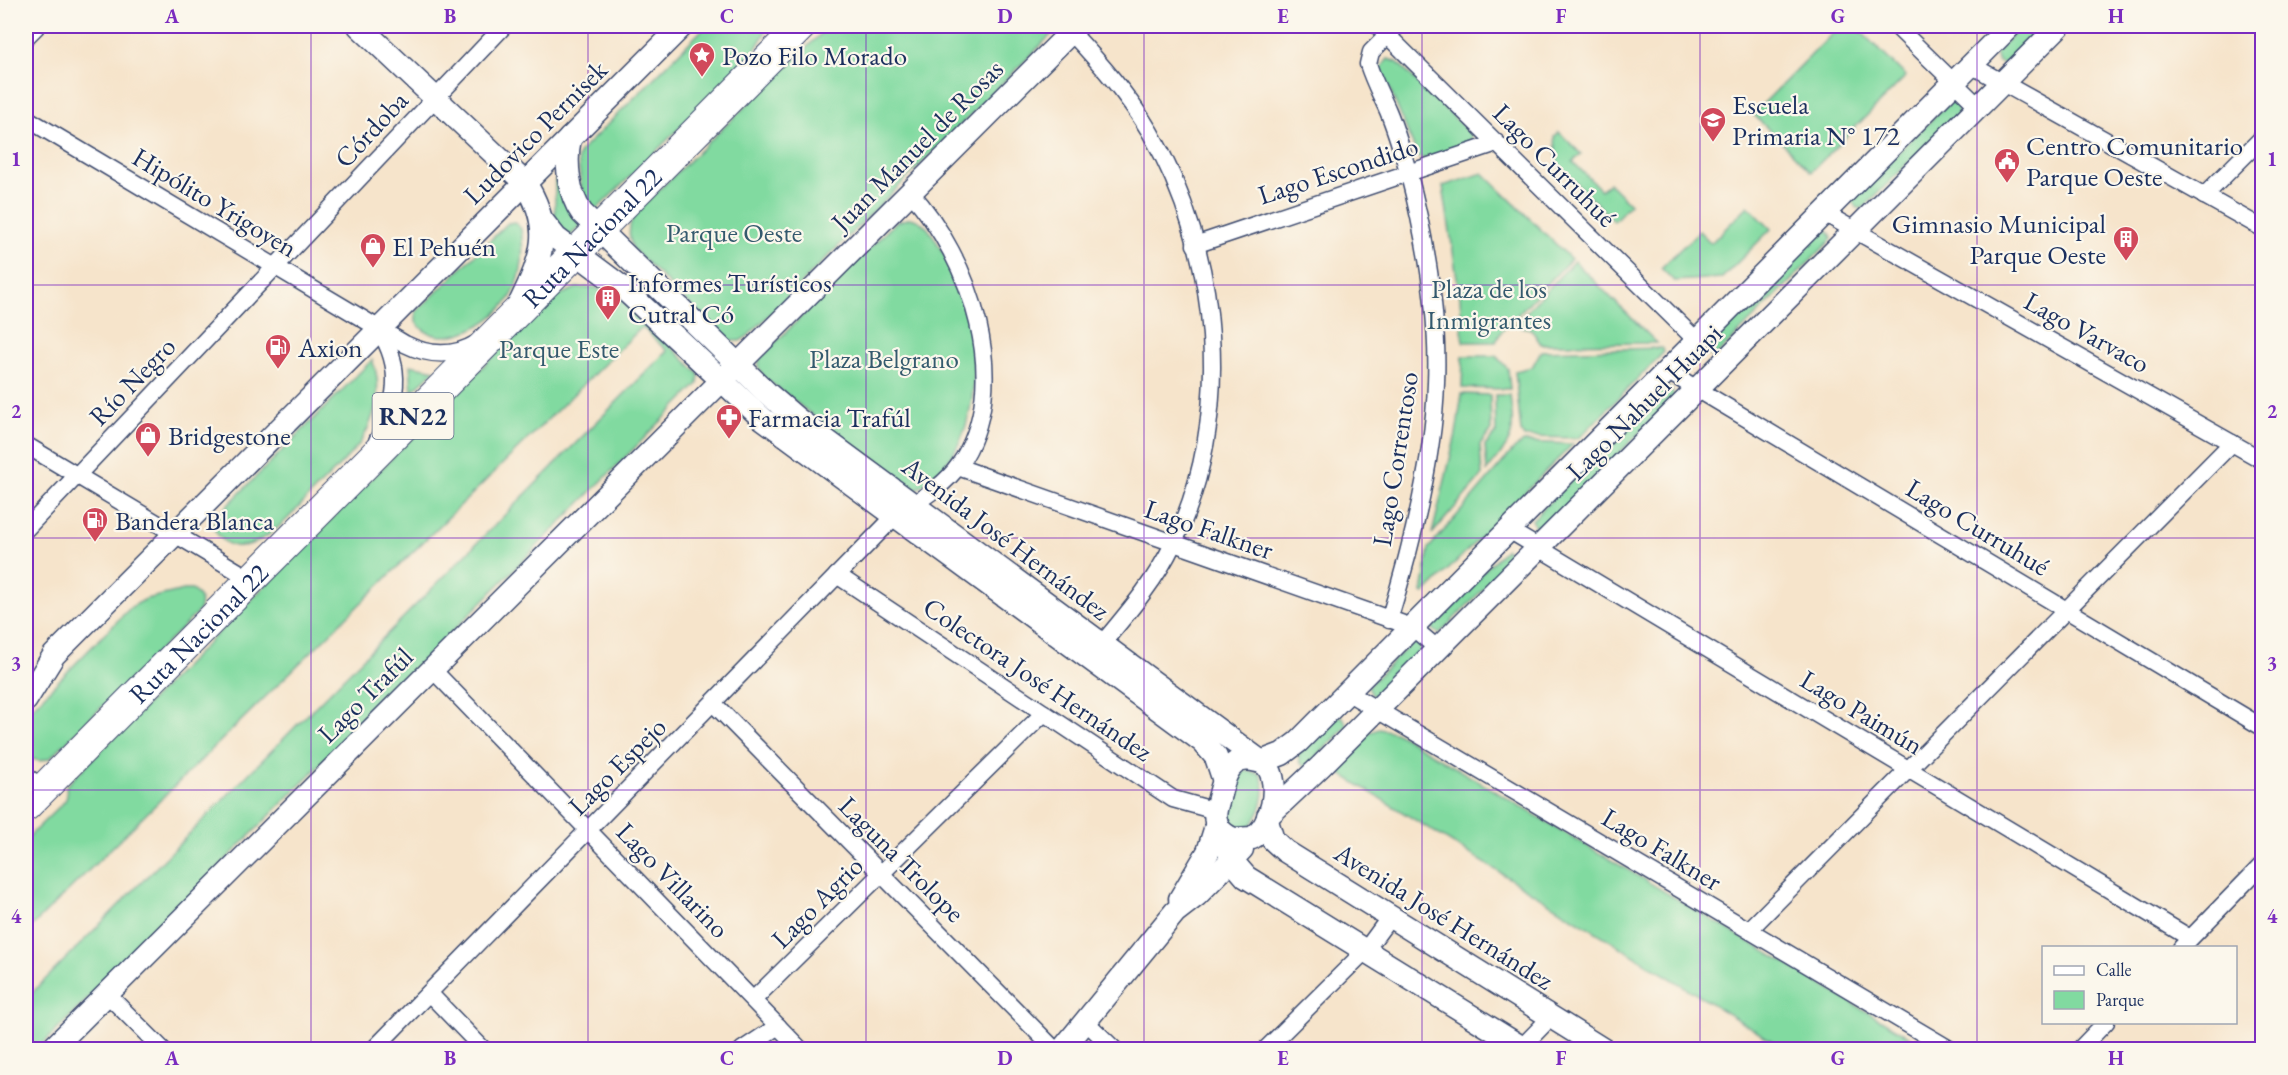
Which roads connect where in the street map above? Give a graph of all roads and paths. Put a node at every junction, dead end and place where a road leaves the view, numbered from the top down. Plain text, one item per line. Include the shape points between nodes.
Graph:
1 (37, 26) edge
2 (358, 26) edge
3 (504, 26) edge
4 (682, 26) edge
5 (786, 26) edge
6 (801, 26) edge
7 (1896, 26) edge
8 (2010, 26) edge
9 (2059, 26) edge
10 (1074, 29) edge
11 (1388, 29) edge
12 (26, 37) edge
13 (765, 62) junction
14 (1971, 65) junction
15 (1954, 82) junction
16 (2002, 82) junction
17 (435, 98) junction
18 (1978, 106) junction
19 (26, 117) edge
20 (570, 138) junction
21 (2262, 138) edge
22 (1497, 143) junction
23 (1408, 173) junction
24 (525, 183) junction
25 (910, 192) junction
26 (2205, 196) junction
27 (1824, 213) junction
28 (541, 219) junction
29 (598, 228) junction
30 (2262, 228) edge
31 (1855, 230) junction
32 (1195, 245) junction
33 (575, 253) junction
34 (276, 267) junction
35 (508, 319) junction
36 (379, 330) junction
37 (1697, 341) junction
38 (738, 364) junction
39 (1667, 371) junction
40 (720, 382) junction
41 (1697, 389) junction
42 (2232, 443) junction
43 (26, 445) edge
44 (2262, 460) edge
45 (367, 462) junction
46 (958, 467) junction
47 (77, 476) junction
48 (904, 510) junction
49 (26, 530) edge
50 (1509, 530) junction
51 (174, 534) junction
52 (1173, 544) junction
53 (1539, 548) junction
54 (837, 576) junction
55 (252, 580) junction
56 (2068, 611) junction
57 (1389, 620) junction
58 (1412, 627) junction
59 (1438, 649) junction
60 (1096, 652) junction
61 (54, 655) junction
62 (432, 669) junction
63 (26, 675) edge
64 (1347, 692) junction
65 (26, 700) edge
66 (714, 704) junction
67 (1377, 710) junction
68 (1044, 714) junction
69 (2262, 727) edge
70 (1259, 761) junction
71 (1909, 770) junction
72 (1223, 778) junction
73 (31, 792) edge
74 (1217, 820) junction
75 (1264, 824) junction
76 (589, 831) junction
77 (1231, 858) junction
78 (2262, 865) edge
79 (882, 874) junction
80 (1175, 912) junction
81 (1390, 917) junction
82 (1749, 930) junction
83 (2185, 943) edge
84 (1365, 951) junction
85 (429, 993) junction
86 (107, 994) junction
87 (753, 1000) junction
88 (1551, 1017) junction
89 (1085, 1021) junction
90 (2105, 1024) edge
91 (778, 1026) junction
92 (1522, 1049) edge
93 (51, 1050) edge
94 (163, 1050) edge
95 (373, 1050) edge
96 (484, 1050) edge
97 (742, 1050) edge
98 (801, 1050) edge
99 (1055, 1050) edge
100 (1062, 1050) edge
101 (1115, 1050) edge
102 (1265, 1050) edge
103 (1604, 1050) edge
104 (1951, 1050) edge
105 (2079, 1050) edge

1 - 12 street
2 - 17 main road
3 - 17 street, Córdoba
4 - 20 main road, Ludovico Pernisek
5 - 13 main road
6 - 13 highway, Ruta Nacional 22 / RN22
7 - 15 street
8 - 14 main road, Lago Nahuel Huapi
9 - 16 main road, Lago Nahuel Huapi
10 - 25 main road, Juan Manuel de Rosas
10 - 32 street via 1149,131 1172,177
11 - 22 street, Lago Curruhué
11 - 23 street, Lago Correntoso via 1371,52 1368,64 1397,134
13 - 29 highway, Ruta Nacional 22 / RN22
14 - 15 main road, Lago Nahuel Huapi
14 - 16 street
15 - 18 street
15 - 27 main road, Lago Nahuel Huapi
16 - 18 main road, Lago Nahuel Huapi
16 - 26 street
17 - 24 main road
17 - 34 street, Córdoba
18 - 31 main road, Lago Nahuel Huapi
19 - 34 street, Hipólito Yrigoyen
20 - 24 main road, Ludovico Pernisek
20 - 29 main road, Avenida José Hernández via 567,167 575,200
21 - 26 street
22 - 23 street, Lago Escondido
22 - 37 street, Lago Curruhué
23 - 32 street, Lago Escondido
23 - 57 street, Lago Correntoso via 1433,304 1436,384 1431,438
24 - 28 main road
24 - 36 main road, Ludovico Pernisek
25 - 38 main road, Juan Manuel de Rosas
25 - 46 street via 934,220 959,264 980,334 981,404 970,443
26 - 30 street
27 - 31 street, Lago Varvaco
27 - 37 main road, Lago Nahuel Huapi
28 - 33 main road, Avenida José Hernández via 550,233
28 - 35 main road via 543,245 539,263
29 - 33 highway, Ruta Nacional 22 / RN22
29 - 38 main road, Avenida José Hernández
31 - 41 main road, Lago Nahuel Huapi
31 - 42 street, Lago Varvaco
32 - 52 street via 1209,310 1210,395 1197,480
33 - 35 highway, Ruta Nacional 22 / RN22
33 - 40 main road, Avenida José Hernández via 623,288
34 - 36 street, Hipólito Yrigoyen
34 - 47 street, Río Negro
35 - 36 street, Hipólito Yrigoyen via 466,349 444,354 420,351
35 - 45 highway, Ruta Nacional 22 / RN22
36 - 45 street via 393,358 396,392 389,418
36 - 51 main road, Ludovico Pernisek
37 - 39 main road, Lago Nahuel Huapi
38 - 40 main road, Juan Manuel de Rosas
38 - 48 main road, Avenida José Hernández
39 - 41 street, Lago Curruhué
39 - 50 main road, Lago Nahuel Huapi
40 - 48 main road, Avenida José Hernández via 762,418
40 - 62 main road, Lago Trafúl
41 - 53 main road, Lago Nahuel Huapi
41 - 56 street, Lago Curruhué
42 - 44 street, Lago Varvaco
42 - 56 street
43 - 47 street
45 - 55 highway, Ruta Nacional 22 / RN22
46 - 48 street, Lago Espejo
46 - 52 street, Lago Falkner
47 - 49 street, Río Negro
47 - 51 street
48 - 54 street, Lago Espejo
48 - 60 main road, Avenida José Hernández
50 - 53 street, Lago Paimún
50 - 58 main road, Lago Nahuel Huapi
51 - 55 street
51 - 61 main road, Ludovico Pernisek
52 - 57 street, Lago Falkner
52 - 60 street via 1146,588
53 - 59 main road, Lago Nahuel Huapi
53 - 71 street, Lago Paimún
54 - 66 street, Lago Espejo
54 - 68 street, Colectora José Hernández
55 - 73 highway, Ruta Nacional 22 / RN22
56 - 69 street, Lago Curruhué
56 - 71 street
57 - 58 street, Lago Falkner
58 - 59 street, Lago Falkner
58 - 64 main road, Lago Nahuel Huapi
59 - 67 main road, Lago Nahuel Huapi
60 - 70 main road, Avenida José Hernández
60 - 72 main road, Avenida José Hernández via 1209,747
61 - 63 main road
61 - 65 main road
62 - 76 street, Lago Villarino
62 - 86 main road, Lago Trafúl
64 - 67 street, Lago Falkner
64 - 70 main road, Lago Nahuel Huapi via 1293,746
66 - 76 street, Lago Espejo
66 - 79 street, Laguna Trolope
67 - 75 main road, Lago Nahuel Huapi
67 - 82 street, Lago Falkner
68 - 74 street, Colectora José Hernández via 1173,799
68 - 79 street, Lago Agrio
70 - 72 main road via 1237,762
70 - 75 main road, Avenida José Hernández via 1271,772 1274,782
71 - 82 street
71 - 83 street, Lago Paimún
72 - 74 main road
74 - 75 main road via 1226,835 1236,840 1248,839
74 - 77 main road
74 - 80 main road via 1208,852
75 - 77 main road, Lago Nahuel Huapi
75 - 81 main road, Avenida José Hernández via 1280,848
76 - 85 street, Lago Espejo
76 - 87 street, Lago Villarino
77 - 80 main road, Lago Nahuel Huapi via 1197,895
77 - 84 main road via 1246,877
78 - 83 street
79 - 87 street, Lago Agrio
79 - 99 street, Laguna Trolope
80 - 89 main road
81 - 84 street
81 - 88 main road, Avenida José Hernández
82 - 104 street, Lago Falkner
84 - 92 main road
84 - 102 street
85 - 95 street, Lago Espejo
85 - 96 street
86 - 93 main road, Lago Trafúl
86 - 94 street
87 - 91 street, Lago Villarino
88 - 92 street
88 - 103 main road, Avenida José Hernández
89 - 100 main road
89 - 101 street
90 - 105 street
91 - 97 street
91 - 98 street, Lago Villarino

